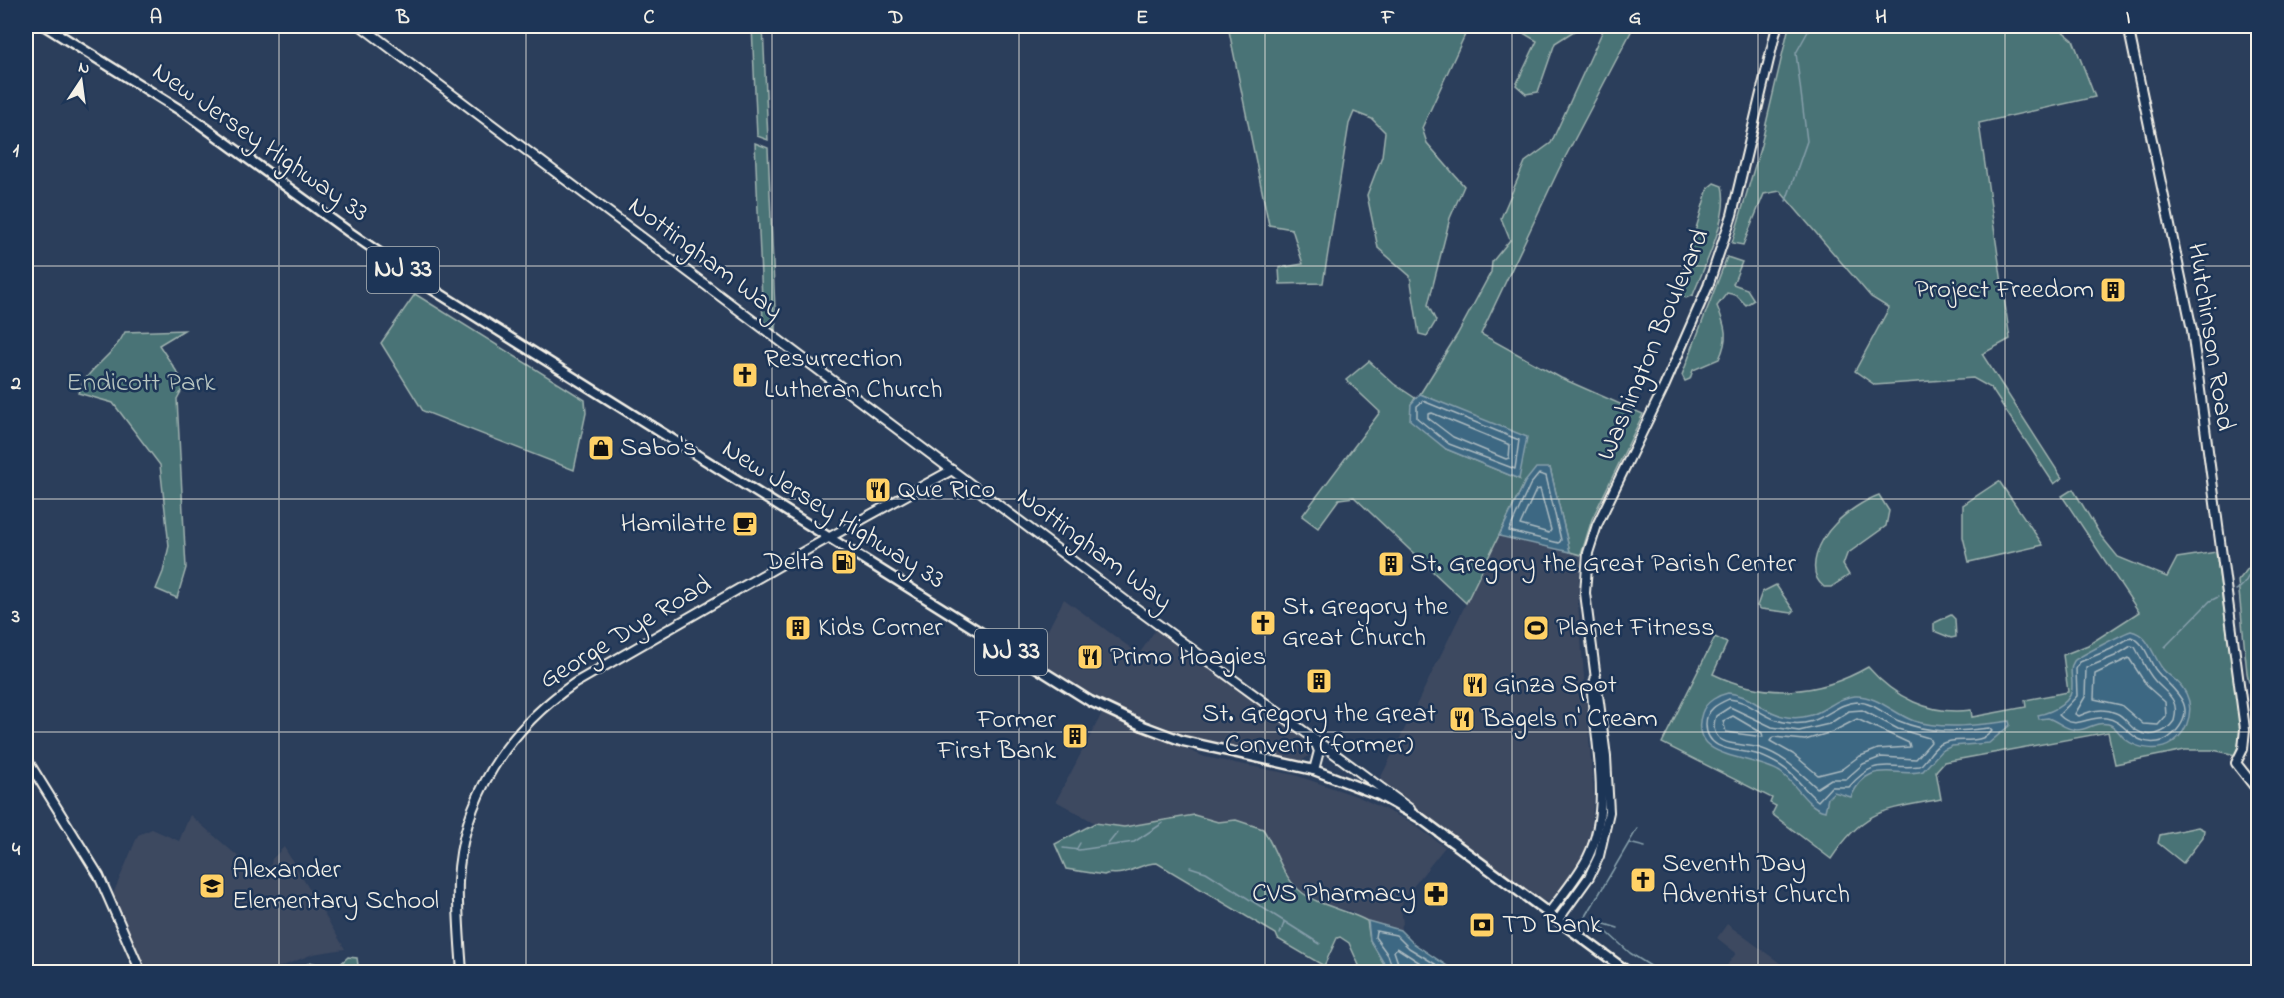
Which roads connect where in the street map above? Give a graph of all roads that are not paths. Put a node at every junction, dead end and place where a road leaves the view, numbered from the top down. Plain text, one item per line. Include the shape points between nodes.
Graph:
1 (45, 26) edge
2 (361, 26) edge
3 (1777, 26) edge
4 (2128, 26) edge
5 (952, 470) junction
6 (829, 538) junction
7 (1595, 680) junction
8 (1313, 739) junction
9 (26, 758) edge
10 (1314, 770) junction
11 (2259, 791) edge
12 (1420, 818) junction
13 (1548, 913) junction
14 (1558, 920) junction
15 (141, 972) edge
16 (462, 972) edge
17 (1628, 972) edge

1 - 6 main road, New Jersey Highway 33 / NJ 33 via 188,115 429,287
2 - 5 street, Nottingham Way
3 - 7 street, Washington Boulevard via 1732,214 1711,278 1589,547 1585,593
4 - 11 street, Hutchinson Road via 2196,356 2245,729 2243,749 2236,763
5 - 6 street, George Dye Road
5 - 8 street, Nottingham Way
6 - 10 main road, New Jersey Highway 33 / NJ 33 via 1119,716 1208,748
6 - 16 street, George Dye Road via 575,683 514,737 485,780 462,845 458,896
7 - 13 street, Washington Boulevard via 1592,693 1600,806 1596,834 1578,875
7 - 14 street, Washington Boulevard via 1609,812 1599,856
8 - 10 street via 1319,751
8 - 12 street, Nottingham Way
9 - 15 street via 99,876
10 - 12 main road, New Jersey Highway 33 / NJ 33 via 1361,787
12 - 13 main road, New Jersey Highway 33 / NJ 33
13 - 14 main road, New Jersey Highway 33 / NJ 33
14 - 17 main road, New Jersey Highway 33 / NJ 33

